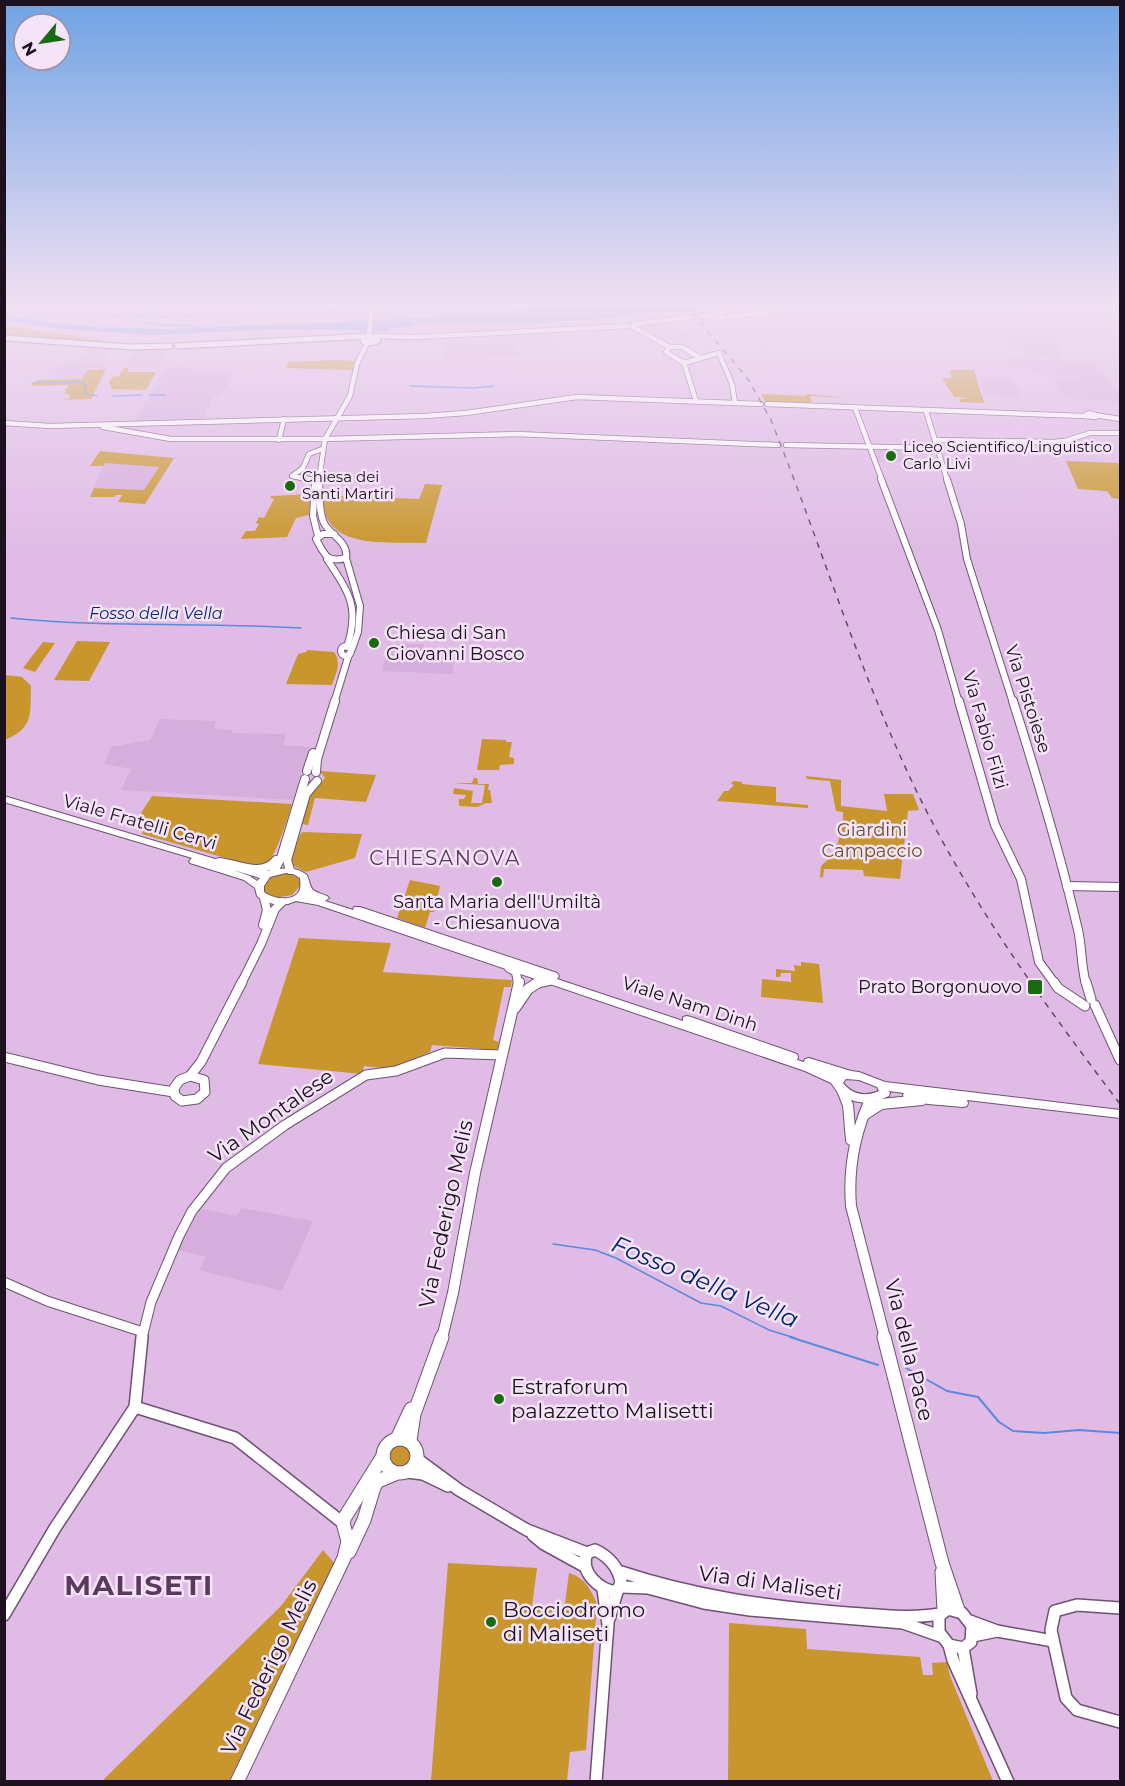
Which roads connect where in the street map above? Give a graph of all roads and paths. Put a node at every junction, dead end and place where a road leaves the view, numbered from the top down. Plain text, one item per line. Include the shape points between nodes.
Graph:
1 (352, 387) edge
2 (692, 387) edge
3 (733, 387) edge
4 (696, 401) junction
5 (735, 403) junction
6 (855, 408) junction
7 (926, 411) junction
8 (339, 418) junction
9 (284, 419) junction
10 (1120, 419) edge
11 (4, 423) edge
12 (105, 426) junction
13 (1120, 433) edge
14 (279, 440) junction
15 (935, 440) junction
16 (778, 445) dead end
17 (786, 445) dead end
18 (871, 447) junction
19 (321, 448) junction
20 (938, 448) junction
21 (319, 473) junction
22 (312, 480) junction
23 (334, 534) junction
24 (318, 536) junction
25 (326, 557) junction
26 (346, 558) junction
27 (348, 651) junction
28 (309, 774) junction
29 (317, 781) junction
30 (4, 802) edge
31 (286, 840) junction
32 (219, 862) junction
33 (285, 864) junction
34 (271, 873) junction
35 (259, 886) junction
36 (1067, 886) junction
37 (305, 887) junction
38 (1120, 887) edge
39 (264, 898) junction
40 (294, 898) junction
41 (282, 902) junction
42 (255, 953) junction
43 (506, 966) junction
44 (526, 970) junction
45 (554, 982) junction
46 (1091, 1004) junction
47 (513, 1011) junction
48 (501, 1056) junction
49 (4, 1057) edge
50 (1120, 1060) edge
51 (847, 1074) junction
52 (859, 1076) junction
53 (195, 1077) junction
54 (840, 1087) junction
55 (175, 1088) junction
56 (883, 1090) junction
57 (912, 1090) junction
58 (928, 1100) junction
59 (870, 1101) junction
60 (1022, 1105) junction
61 (1120, 1114) edge
62 (861, 1117) junction
63 (1120, 1119) edge
64 (852, 1146) junction
65 (4, 1281) edge
66 (143, 1332) junction
67 (427, 1380) junction
68 (135, 1407) junction
69 (396, 1439) junction
70 (410, 1440) junction
71 (382, 1456) junction
72 (417, 1459) junction
73 (401, 1473) junction
74 (459, 1490) junction
75 (345, 1523) junction
76 (361, 1527) junction
77 (528, 1530) junction
78 (587, 1553) junction
79 (942, 1563) junction
80 (584, 1566) junction
81 (339, 1570) junction
82 (618, 1571) junction
83 (603, 1590) junction
84 (619, 1590) junction
85 (1120, 1608) edge
86 (958, 1610) junction
87 (942, 1612) junction
88 (4, 1615) edge
89 (970, 1621) junction
90 (921, 1623) junction
91 (608, 1624) junction
92 (997, 1631) junction
93 (973, 1636) junction
94 (945, 1641) junction
95 (1053, 1641) junction
96 (963, 1648) junction
97 (974, 1707) junction
98 (1120, 1722) edge
99 (237, 1782) edge
100 (596, 1782) edge
101 (1008, 1782) edge

1 - 8 street
2 - 4 street
3 - 5 street
4 - 5 street
4 - 8 street via 562,398 458,414
5 - 6 street
6 - 7 street
6 - 18 street, Via Fabio Filzi
7 - 10 street
7 - 15 street, Via Pistoiese
8 - 9 street
8 - 19 street
9 - 12 street
9 - 14 street
11 - 12 street
12 - 14 street via 171,439
13 - 15 street via 1089,433 1053,442
14 - 19 street via 314,439
15 - 20 street, Via Pistoiese
16 - 19 street via 516,434
17 - 18 street
18 - 20 street
18 - 46 street, Via Fabio Filzi via 952,674 995,825 1021,879 1039,962 1058,988
19 - 21 street
19 - 22 street via 309,454 302,469 292,476
20 - 36 street, Via Pistoiese via 967,559 1044,799
21 - 22 street
21 - 23 street via 320,511 325,525
22 - 24 street via 312,523
23 - 24 street
23 - 26 street via 343,542
24 - 25 street
25 - 26 street via 335,561
25 - 27 street via 349,591 356,611
26 - 27 street via 361,610 358,633
27 - 28 street via 317,759
28 - 29 street
28 - 29 street via 321,777
28 - 31 street
29 - 33 street via 306,795
30 - 32 main road, Viale Fratelli Cervi
30 - 35 main road, Viale Fratelli Cervi via 244,876
31 - 32 street via 275,862 265,869
31 - 33 street
32 - 34 main road, Viale Fratelli Cervi
33 - 34 main road, Viale Fratelli Cervi
33 - 37 main road via 304,877
34 - 35 main road
35 - 39 main road
36 - 38 street
36 - 46 street, Via Pistoiese
37 - 40 main road
37 - 44 main road via 313,894
39 - 41 main road
39 - 42 street via 267,910
40 - 41 main road
40 - 43 main road via 319,902
41 - 42 street
42 - 53 street
43 - 44 main road
43 - 47 main road via 518,976
44 - 45 main road, Viale Nam Dinh
44 - 51 main road, Viale Nam Dinh
45 - 47 main road via 531,985
45 - 54 main road, Viale Nam Dinh via 809,1068
46 - 50 street, Via Fabio Filzi
47 - 48 main road
48 - 66 street, Via Montalese via 445,1053 396,1071 366,1075 310,1108 238,1159 212,1183 192,1211
48 - 67 main road, Via Federigo Melis via 453,1293
49 - 55 street via 98,1080
51 - 52 main road, Viale Nam Dinh
51 - 54 main road via 842,1076
52 - 56 main road, Viale Nam Dinh
52 - 57 main road
53 - 55 street
53 - 55 street via 204,1080 206,1087 197,1099 182,1101
54 - 59 main road, Viale Nam Dinh via 854,1097
54 - 64 main road via 848,1105
56 - 57 main road
56 - 58 main road
56 - 59 main road
57 - 60 main road
58 - 60 main road
58 - 62 main road via 881,1104
59 - 62 main road
60 - 61 main road
60 - 63 main road
62 - 64 main road
64 - 79 main road, Via della Pace via 852,1206
65 - 66 street via 47,1301
66 - 68 street, Via Montalese
67 - 69 main road, Via Federigo Melis
67 - 70 main road, Via Federigo Melis via 414,1414
68 - 75 street via 235,1438
68 - 88 street, Via Montalese via 55,1528
69 - 70 main road
69 - 71 main road, Via Federigo Melis
70 - 72 main road
71 - 73 main road via 386,1467
71 - 75 main road, Via Federigo Melis
72 - 73 main road, Via Federigo Melis
72 - 74 street, Via di Maliseti
73 - 74 street, Via di Maliseti via 423,1474
73 - 76 main road, Via Federigo Melis via 378,1481
74 - 77 street, Via di Maliseti
75 - 76 main road via 353,1532
75 - 81 main road, Via Federigo Melis via 348,1542
76 - 81 main road, Via Federigo Melis
77 - 78 street, Via di Maliseti
77 - 80 street, Via di Maliseti via 544,1544
78 - 80 street
78 - 82 street, Via di Maliseti via 599,1551
79 - 86 main road
79 - 87 main road, Via della Pace
80 - 83 street, Via di Maliseti
81 - 99 main road, Via Federigo Melis
82 - 84 street via 622,1583
82 - 90 street, Via di Maliseti via 705,1596
83 - 84 street, Via di Maliseti
83 - 91 street
84 - 90 street, Via di Maliseti via 648,1588 734,1608 818,1618
84 - 91 street
85 - 95 street via 1077,1605 1055,1611 1050,1624
86 - 87 street
86 - 89 street
87 - 90 street
87 - 94 street via 937,1624
89 - 92 street
89 - 93 street
90 - 94 street
91 - 100 street
92 - 93 street
92 - 95 street
93 - 96 street
94 - 96 street
94 - 97 street
95 - 98 street via 1064,1692 1071,1704 1084,1714
96 - 97 street
97 - 101 street

